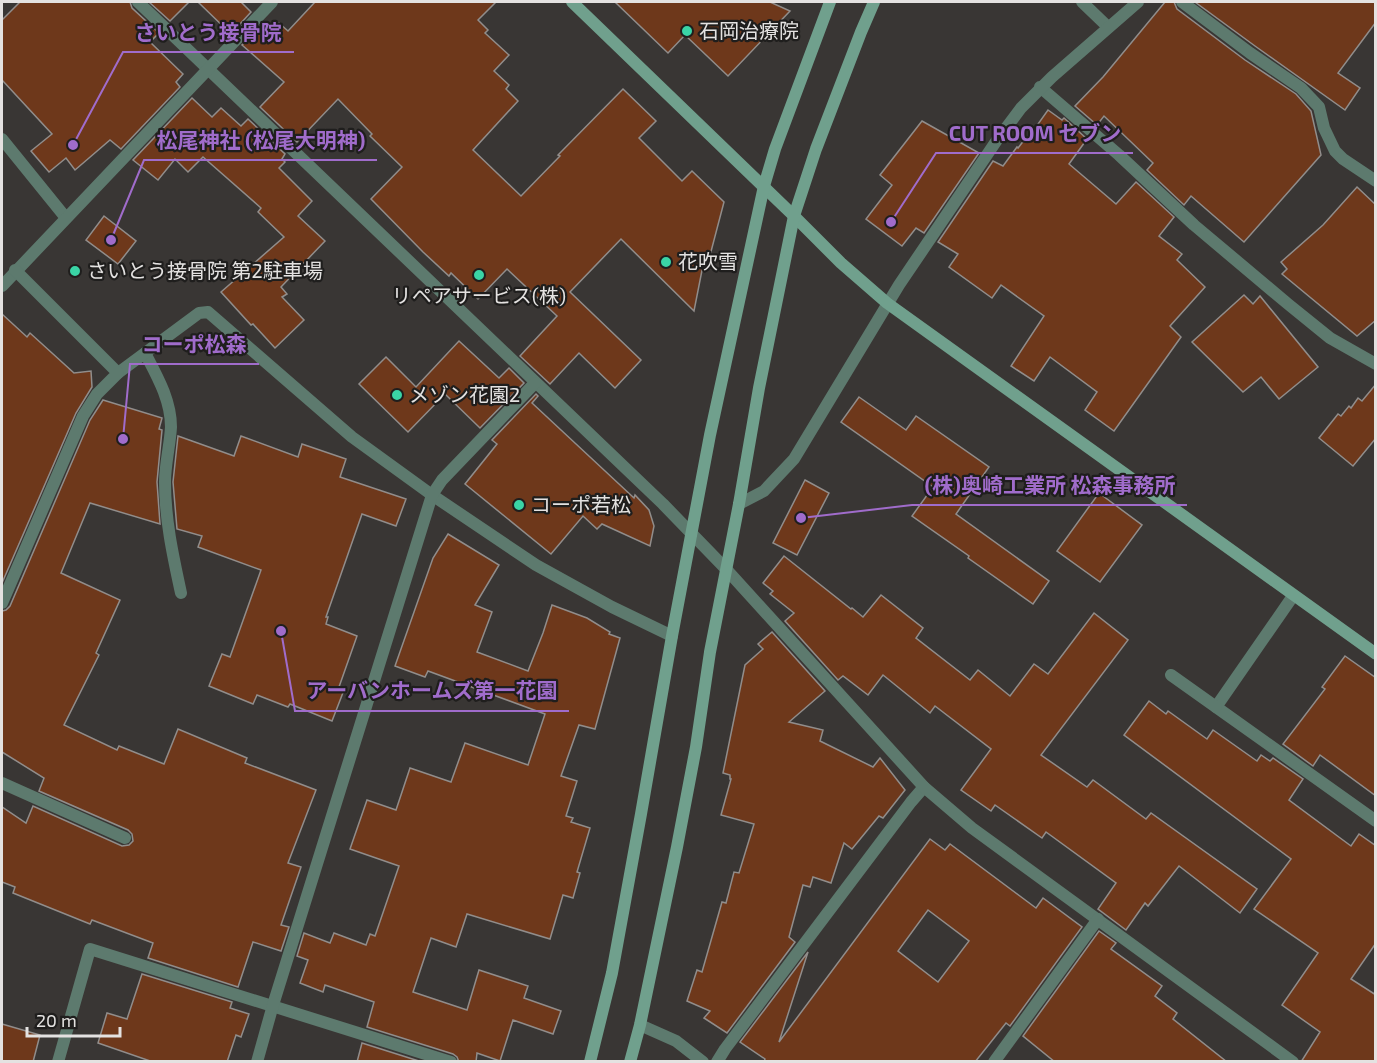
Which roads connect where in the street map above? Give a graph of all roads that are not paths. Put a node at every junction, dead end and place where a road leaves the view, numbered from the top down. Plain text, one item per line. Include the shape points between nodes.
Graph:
1 (138, 2) edge
2 (272, 2) edge
3 (572, 2) edge
4 (830, 2) edge
5 (874, 2) edge
6 (1082, 2) edge
7 (1138, 2) edge
8 (1182, 2) edge
9 (1108, 27) junction
10 (208, 69) junction
11 (1040, 87) junction
12 (2, 139) edge
13 (1376, 181) edge
14 (764, 186) junction
15 (794, 216) junction
16 (66, 218) junction
17 (15, 270) junction
18 (2, 286) edge
19 (887, 303) junction
20 (145, 353) junction
21 (1376, 364) edge
22 (117, 373) junction
23 (536, 383) junction
24 (432, 495) junction
25 (739, 504) junction
26 (691, 533) junction
27 (726, 569) junction
28 (181, 593) dead end
29 (1293, 596) junction
30 (2, 603) edge
31 (672, 636) junction
32 (1376, 654) edge
33 (1171, 675) dead end
34 (1216, 707) junction
35 (2, 783) edge
36 (924, 787) junction
37 (1376, 821) edge
38 (125, 838) dead end
39 (1098, 920) junction
40 (273, 1005) junction
41 (640, 1025) junction
42 (58, 1062) edge
43 (257, 1062) edge
44 (451, 1062) edge
45 (590, 1062) edge
46 (630, 1062) edge
47 (703, 1062) edge
48 (717, 1062) edge
49 (994, 1062) edge
50 (1293, 1062) edge

1 - 10 street
2 - 10 street
3 - 14 street
4 - 14 street
5 - 15 street
6 - 9 street
7 - 9 street
8 - 13 street via 1301,88 1319,107 1335,151
9 - 11 street
10 - 16 street
10 - 23 street
11 - 19 street via 997,140
11 - 21 street via 1288,304 1330,338
12 - 16 street
14 - 15 street
14 - 26 street
15 - 19 street
15 - 25 street
16 - 17 street
17 - 18 street
17 - 22 street
19 - 25 street via 794,459 764,491
19 - 29 street
20 - 22 street
20 - 24 street via 199,313 208,312 352,437
20 - 28 street via 169,407 167,513
22 - 30 street via 83,416
23 - 24 street
23 - 26 street
24 - 31 street via 536,565
24 - 40 street
25 - 27 street
26 - 27 street
26 - 31 street
27 - 36 street
27 - 41 street via 696,747
29 - 32 street
29 - 34 street
31 - 45 street via 612,973
33 - 34 street
34 - 37 street
35 - 38 street
36 - 39 street via 972,828
36 - 48 street
39 - 49 street
39 - 50 street
40 - 42 street via 90,949
40 - 43 street
40 - 44 street
41 - 46 street
41 - 47 street via 676,1041

